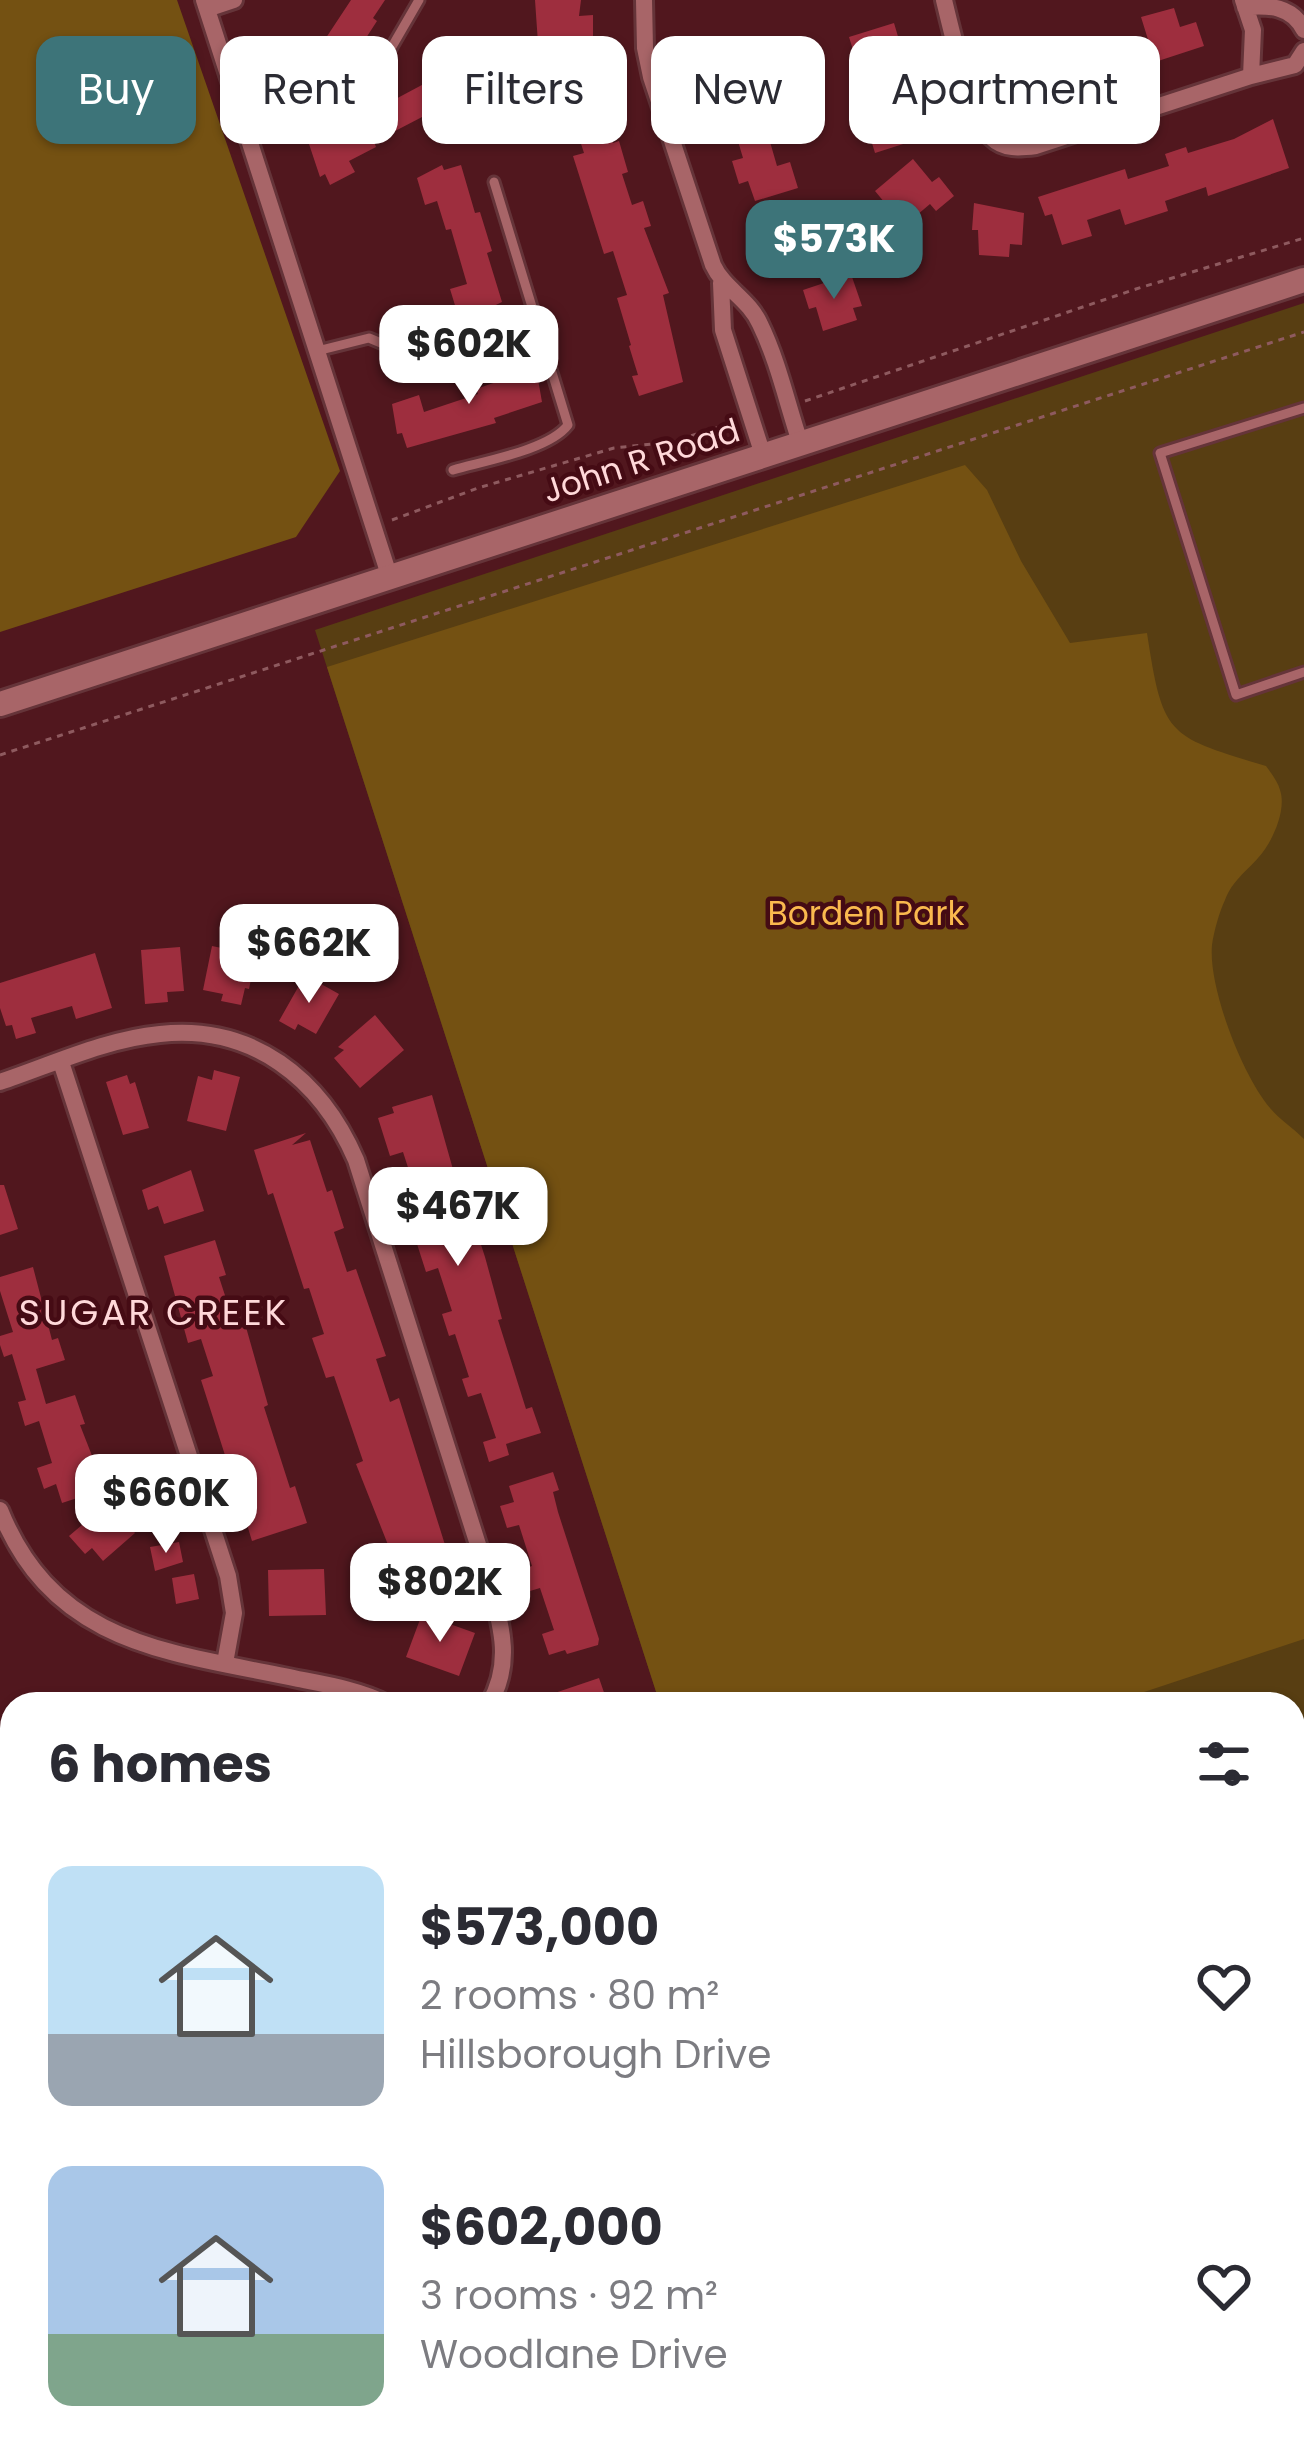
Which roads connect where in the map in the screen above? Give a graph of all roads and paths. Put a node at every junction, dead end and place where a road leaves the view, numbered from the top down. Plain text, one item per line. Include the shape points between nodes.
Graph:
1 (234, 0) edge
2 (419, 0) edge
3 (644, 0) edge
4 (944, 0) edge
5 (1244, 3) edge
6 (205, 5) edge
7 (1304, 30) edge
8 (398, 36) edge
9 (1304, 51) edge
10 (1251, 76) junction
11 (494, 182) dead end
12 (1304, 238) edge
13 (1304, 280) edge
14 (721, 283) junction
15 (540, 328) junction
16 (1304, 332) edge
17 (316, 351) junction
18 (808, 400) dead end
19 (1304, 408) edge
20 (731, 424) dead end
21 (800, 442) junction
22 (763, 454) junction
23 (453, 470) dead end
24 (389, 521) dead end
25 (390, 578) junction
26 (1304, 672) edge
27 (0, 704) edge
28 (0, 755) edge
29 (61, 1062) junction
30 (0, 1082) edge
31 (0, 1510) edge
32 (225, 1663) junction
33 (357, 1692) edge
34 (494, 1692) edge

1 - 6 street
2 - 8 lane
3 - 14 street via 651,77
4 - 10 street via 978,115 1004,146 1036,146
5 - 7 street via 1279,8
5 - 10 street via 1253,30
6 - 17 street
9 - 10 street via 1295,64
11 - 15 lane
12 - 18 path
13 - 21 main road, John R Road
14 - 21 street via 760,321
14 - 22 street via 722,330
15 - 17 lane via 439,360 369,338
15 - 23 lane via 568,425 553,439
16 - 28 path
17 - 25 street
19 - 26 lane via 1160,453 1235,695
20 - 24 path via 614,448
21 - 22 main road, John R Road
22 - 25 main road, John R Road
25 - 27 main road, John R Road
29 - 30 street
29 - 32 street via 228,1576 234,1613
29 - 34 street via 147,1036 215,1036 281,1063 332,1112 356,1160 487,1573 506,1665
31 - 32 street via 26,1561 69,1608 129,1641
32 - 33 street

